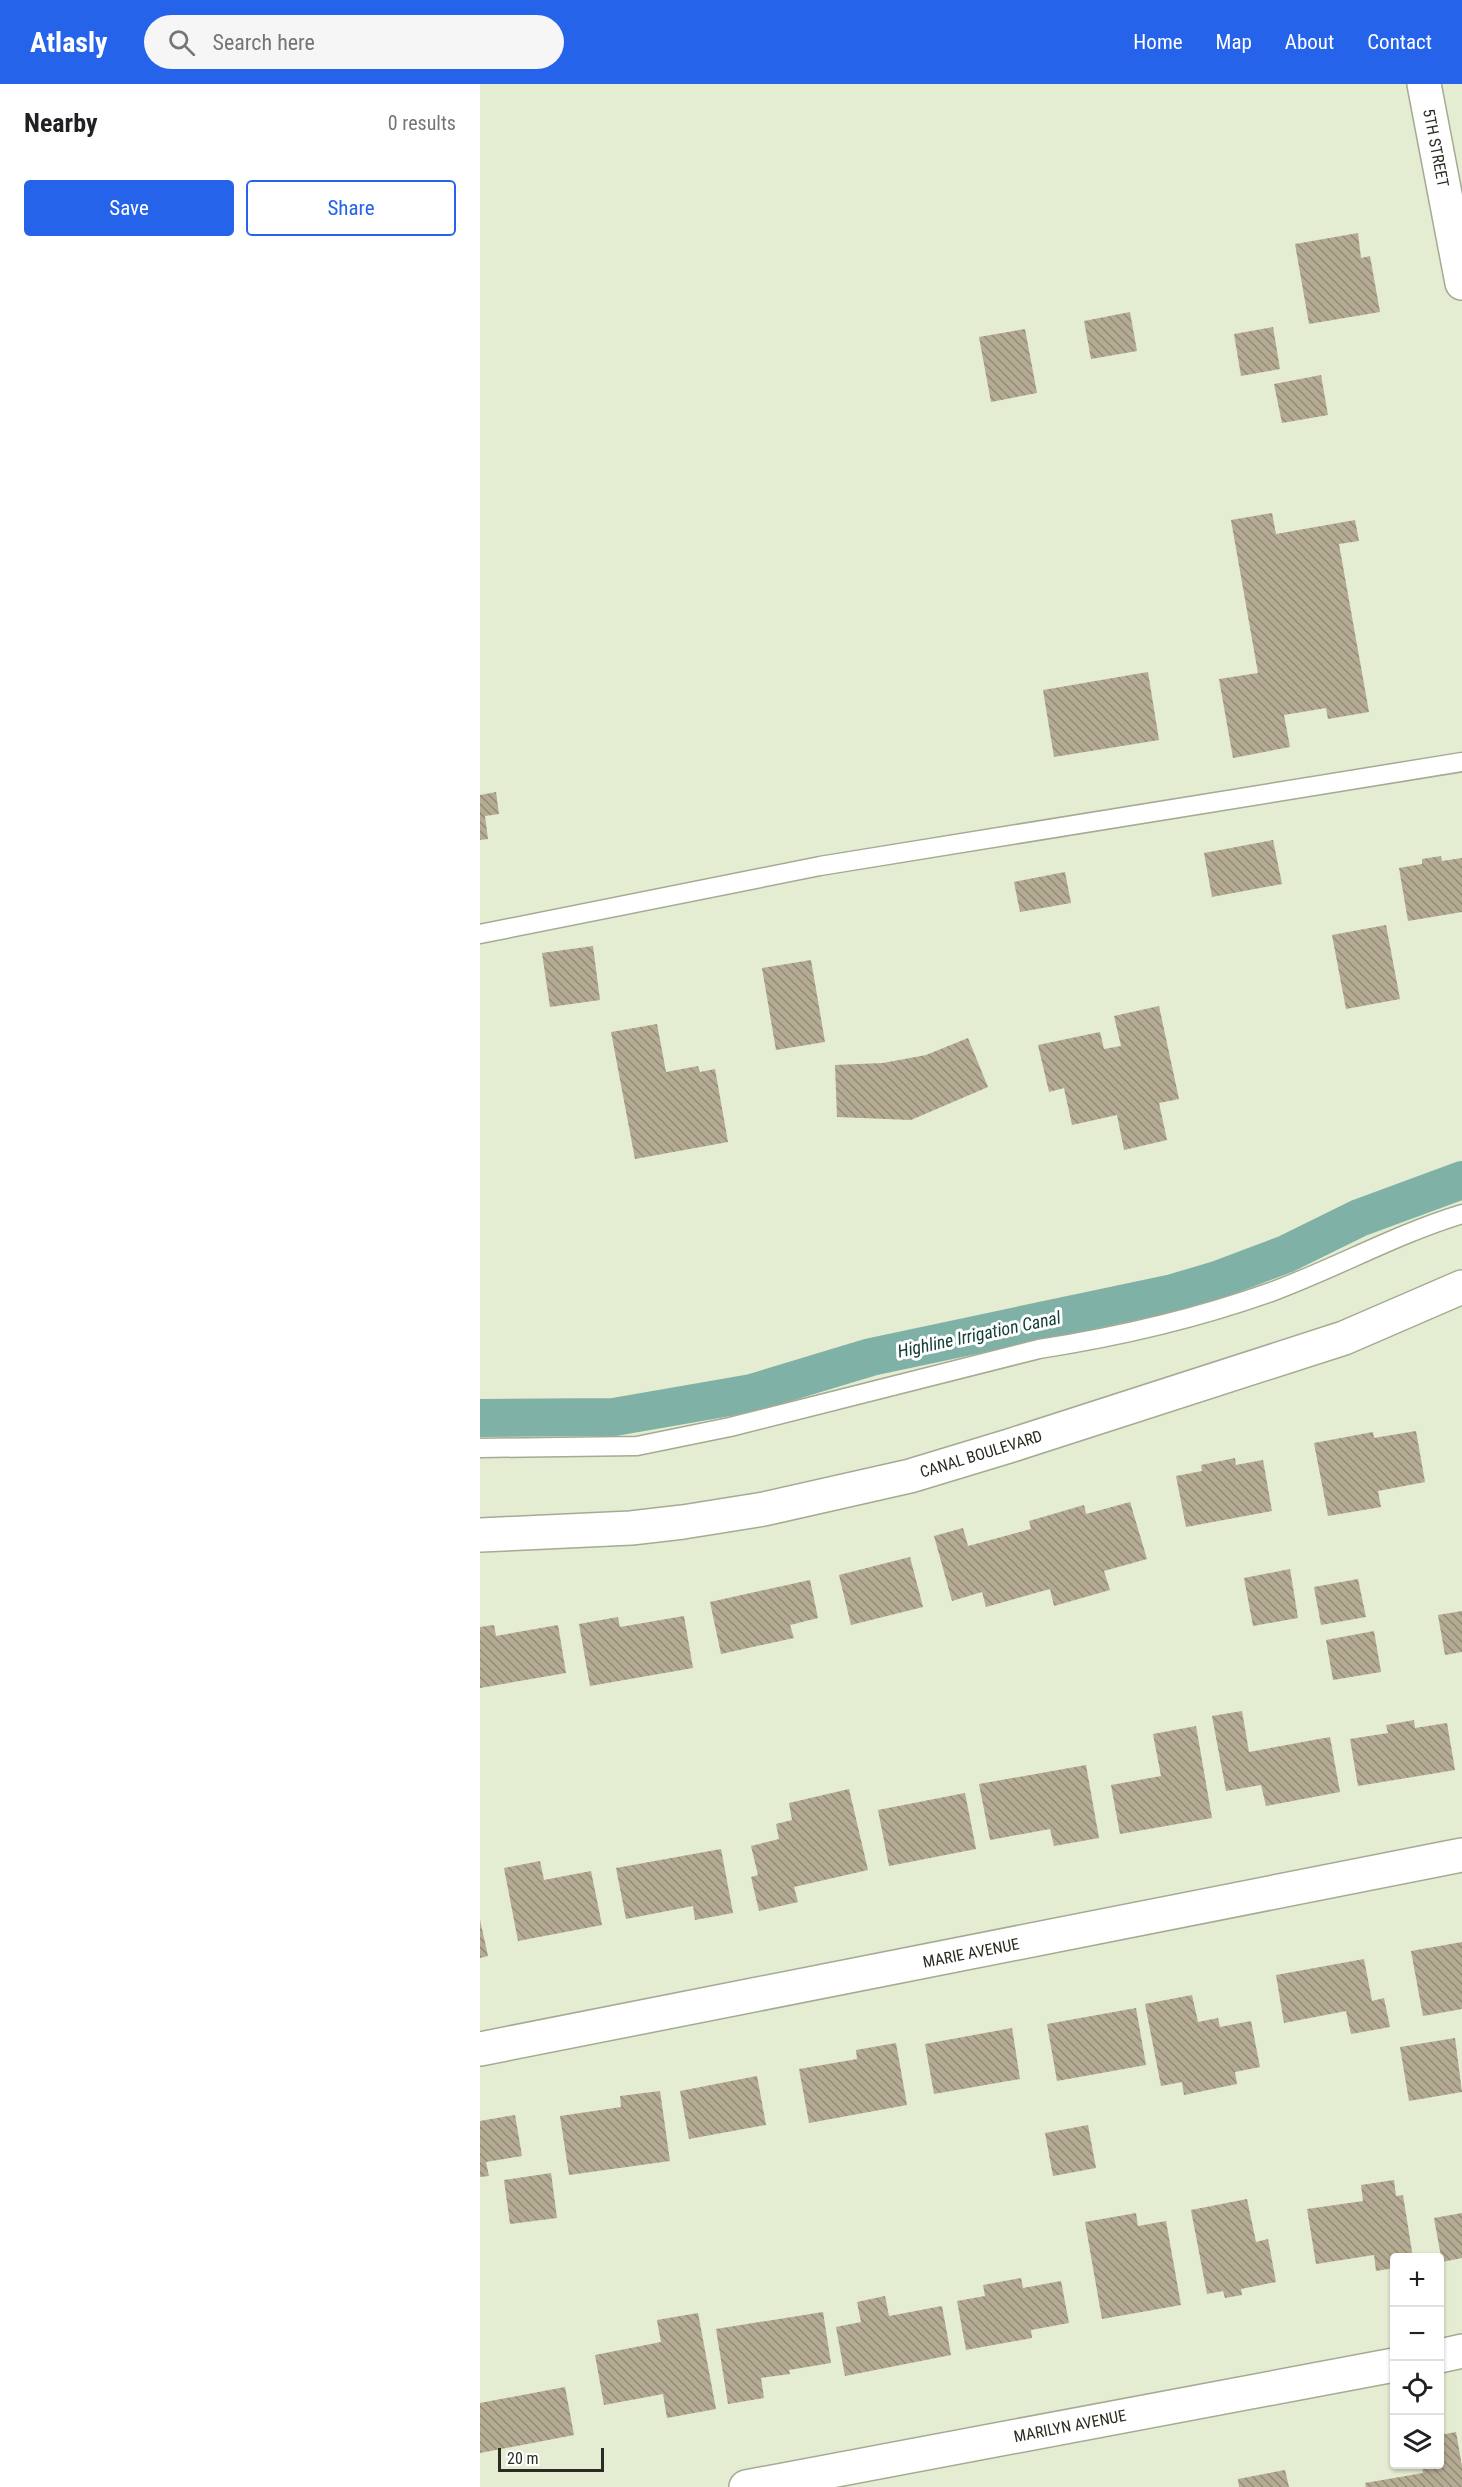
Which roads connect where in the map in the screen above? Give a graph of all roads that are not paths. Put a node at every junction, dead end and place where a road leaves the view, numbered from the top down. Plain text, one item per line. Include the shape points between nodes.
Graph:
1 (1424, 84) edge
2 (1462, 283) edge
3 (1462, 762) edge
4 (480, 934) edge
5 (1462, 1214) edge
6 (1462, 1287) edge
7 (480, 1448) edge
8 (480, 1535) edge
9 (1462, 1855) edge
10 (480, 2049) edge
11 (1462, 2351) edge
12 (1444, 2355) edge
13 (1390, 2366) edge
14 (746, 2487) edge

1 - 2 street, 5TH STREET
3 - 4 lane via 820,867
5 - 7 lane via 1280,1288 1222,1307 741,1424 637,1446
6 - 8 street, CANAL BOULEVARD via 1344,1338 910,1476 764,1509 683,1522
9 - 10 street, MARIE AVENUE
11 - 12 street
13 - 14 street, MARILYN AVENUE

